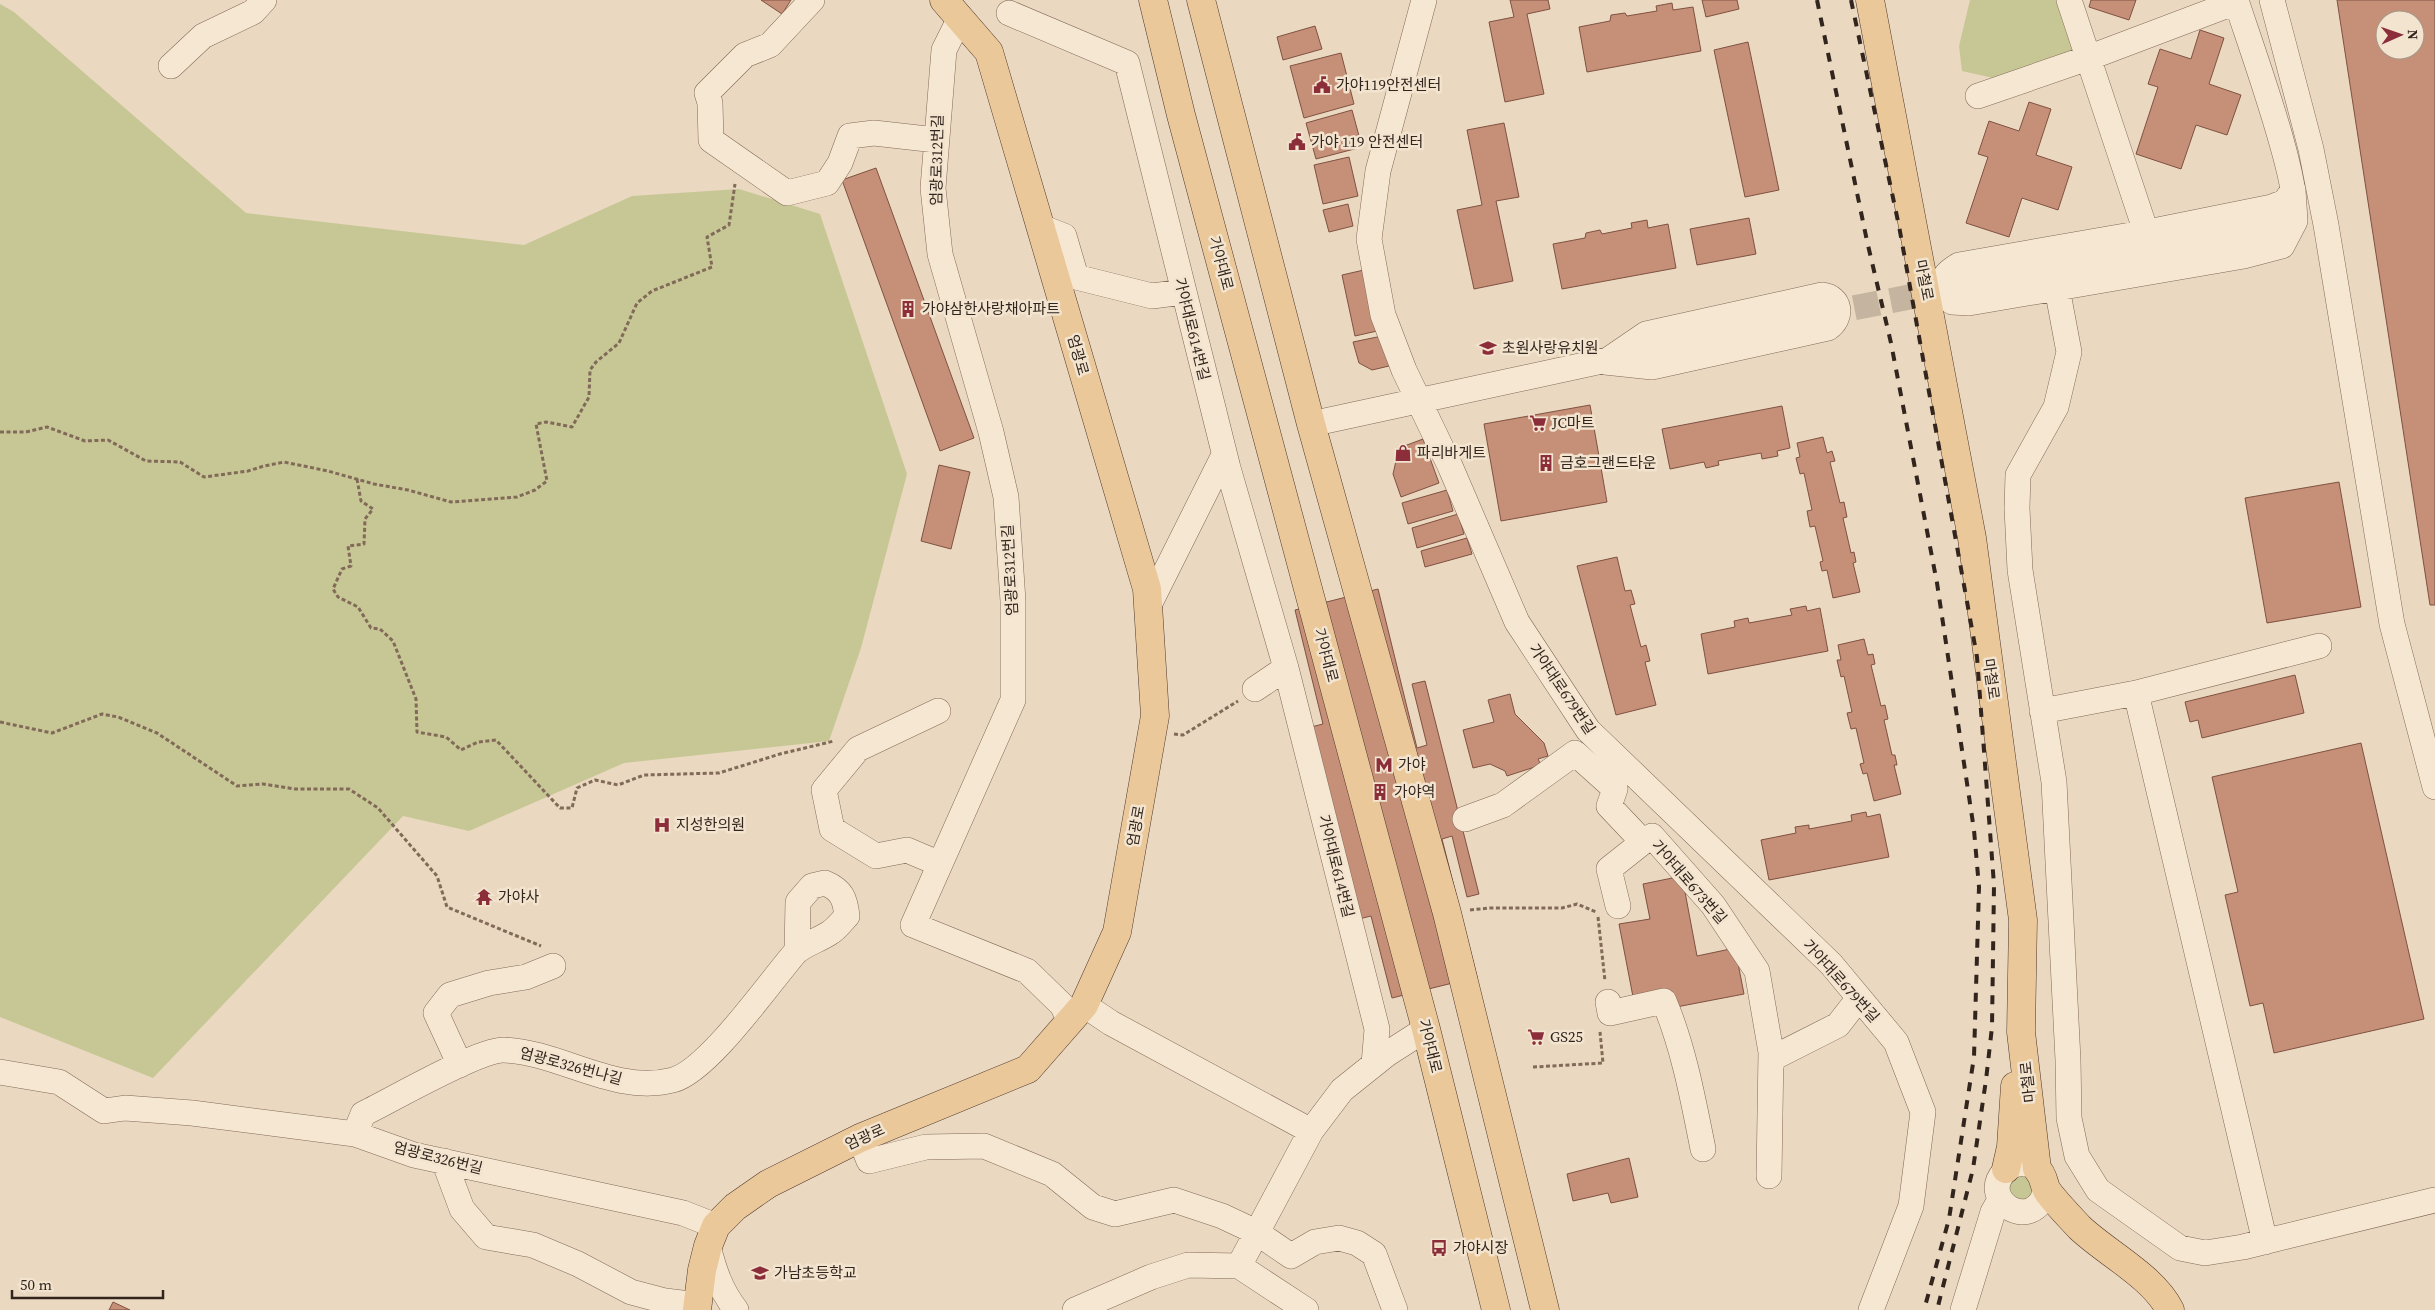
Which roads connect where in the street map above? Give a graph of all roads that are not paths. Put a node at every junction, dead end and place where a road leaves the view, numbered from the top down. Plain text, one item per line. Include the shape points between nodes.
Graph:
1 (264, 0) edge
2 (812, 0) edge
3 (1153, 0) edge
4 (1201, 0) edge
5 (1424, 0) edge
6 (1870, 0) edge
7 (2069, 0) edge
8 (2272, 0) edge
9 (2236, 1) edge
10 (952, 9) edge
11 (1009, 13) dead end
12 (2088, 58) junction
13 (171, 66) dead end
14 (1978, 96) dead end
15 (936, 140) junction
16 (2293, 190) junction
17 (1041, 228) junction
18 (2152, 251) junction
19 (2057, 288) junction
20 (1945, 291) junction
21 (1183, 292) junction
22 (1815, 316) tunnel mouth
23 (1605, 362) junction
24 (1418, 400) junction
25 (1311, 424) junction
26 (1224, 455) junction
27 (1148, 607) junction
28 (2319, 646) dead end
29 (1286, 668) junction
30 (1255, 689) road end
31 (2136, 692) junction
32 (938, 710) dead end
33 (2042, 711) junction
34 (2435, 787) edge
35 (1465, 819) dead end
36 (1643, 842) junction
37 (940, 864) junction
38 (1618, 906) dead end
39 (797, 951) junction
40 (553, 966) road end
41 (1860, 998) junction
42 (1608, 1002) road end
43 (1077, 1013) junction
44 (1426, 1029) junction
45 (2021, 1032) junction
46 (1771, 1059) junction
47 (1374, 1064) junction
48 (460, 1066) junction
49 (0, 1072) edge
50 (1310, 1131) junction
51 (355, 1134) junction
52 (860, 1138) junction
53 (1703, 1149) dead end
54 (444, 1161) junction
55 (2006, 1169) junction
56 (1769, 1176) dead end
57 (2041, 1180) junction
58 (2000, 1200) junction
59 (2435, 1200) edge
60 (1256, 1232) junction
61 (712, 1236) junction
62 (2265, 1242) junction
63 (1239, 1266) junction
64 (698, 1308) edge
65 (736, 1310) edge
66 (1075, 1310) edge
67 (1306, 1310) edge
68 (1395, 1310) edge
69 (1496, 1310) edge
70 (1545, 1310) edge
71 (1870, 1310) edge
72 (1963, 1310) edge
73 (2170, 1310) edge

1 - 13 street via 253,12 202,36
2 - 15 street via 770,45 745,55 707,93 711,140 787,193 826,183 840,162 850,136 874,133
3 - 44 main road, 가야대로
4 - 25 main road
5 - 24 street, 가야대로679번길 via 1378,171 1369,239 1383,315
6 - 20 main road, 마철로
7 - 12 street
8 - 34 street via 2311,148 2326,225 2392,624
9 - 12 street
9 - 16 street
10 - 15 street, 엄광로312번길 via 944,50
10 - 17 main road, 엄광로 via 989,52
11 - 21 street, 가야대로614번길 via 1127,63
12 - 14 street
12 - 18 street
15 - 37 street, 엄광로312번길 via 933,188 940,254 991,432 1006,497 1013,621 1013,700
16 - 18 street via 2285,202
16 - 18 street via 2295,221 2282,246 2244,256
17 - 21 street via 1064,236 1076,277 1152,296
17 - 27 main road, 엄광로 via 1147,589
18 - 19 street
18 - 20 street via 1959,264 1947,272 1942,284
19 - 20 street via 1968,304 1952,302
19 - 33 street via 2069,352 2056,407 2018,475 2020,570
20 - 45 main road, 마철로 via 1972,538 2023,920
21 - 26 street, 가야대로614번길
22 - 23 street
23 - 23 street via 1652,367 1828,328 1836,323 1839,314 1837,302 1822,295 1646,334
23 - 24 street
24 - 25 street
24 - 41 street, 가야대로679번길 via 1517,622 1588,730 1831,964
25 - 70 main road via 1447,913
26 - 27 street
26 - 29 street, 가야대로614번길
27 - 43 main road, 엄광로 via 1155,716 1153,730 1117,932
28 - 31 street
29 - 30 street
29 - 47 street, 가야대로614번길 via 1377,1029
31 - 33 street
31 - 62 street
32 - 37 street via 858,749 824,790 832,829 876,856 907,850
33 - 62 street via 2054,782 2069,1118 2077,1156 2098,1190 2180,1248 2205,1253
35 - 36 street, 가야대로673번길 via 1503,805 1576,753 1615,789 1609,806
36 - 38 street via 1609,868
36 - 46 street, 가야대로673번길 via 1652,836 1713,905 1757,972
37 - 43 street, 엄광로312번길 via 913,926 1028,971 1062,1006
39 - 39 street, 엄광로326번나길 via 833,931 847,916 844,897 836,887 825,883 812,886 798,902
39 - 48 street, 엄광로326번나길 via 705,1060 674,1080 637,1083 592,1073 540,1055 502,1050
40 - 48 street via 526,977 489,983 450,995 436,1014
41 - 46 street via 1838,1025
41 - 71 street, 가야대로679번길 via 1896,1042 1923,1112 1912,1206
42 - 53 street via 1610,1013 1664,1001 1688,1074
43 - 50 street via 1112,1023
43 - 52 main road, 엄광로 via 1028,1069
44 - 47 street
44 - 69 main road, 가야대로
45 - 55 main road via 2011,1147
45 - 57 main road, 마철로
46 - 56 street, 가야대로673번길
47 - 50 street via 1342,1090
48 - 51 street, 엄광로326번나길 via 363,1114
49 - 51 street, 엄광로326번길 via 59,1082 104,1111 126,1108
50 - 60 street
51 - 54 street, 엄광로326번길 via 414,1155
52 - 60 street via 869,1161 926,1147 984,1146 1052,1174 1093,1207 1115,1214 1174,1200 1222,1216
52 - 61 main road, 엄광로 via 768,1184 735,1207
54 - 61 street, 엄광로326번길 via 683,1213
54 - 64 street via 462,1209 486,1237 533,1245 631,1292
55 - 57 street via 2022,1164
55 - 58 street via 1998,1183
57 - 58 street via 2039,1205 2032,1210 2023,1212 2006,1207
57 - 73 main road via 2080,1228 2143,1279
58 - 72 street via 1992,1212
59 - 62 street
60 - 63 street
60 - 68 street via 1291,1256 1315,1242 1339,1238 1357,1244 1374,1254
61 - 64 main road via 702,1270
61 - 65 street via 715,1274
63 - 66 street via 1188,1265 1151,1277
63 - 67 street

